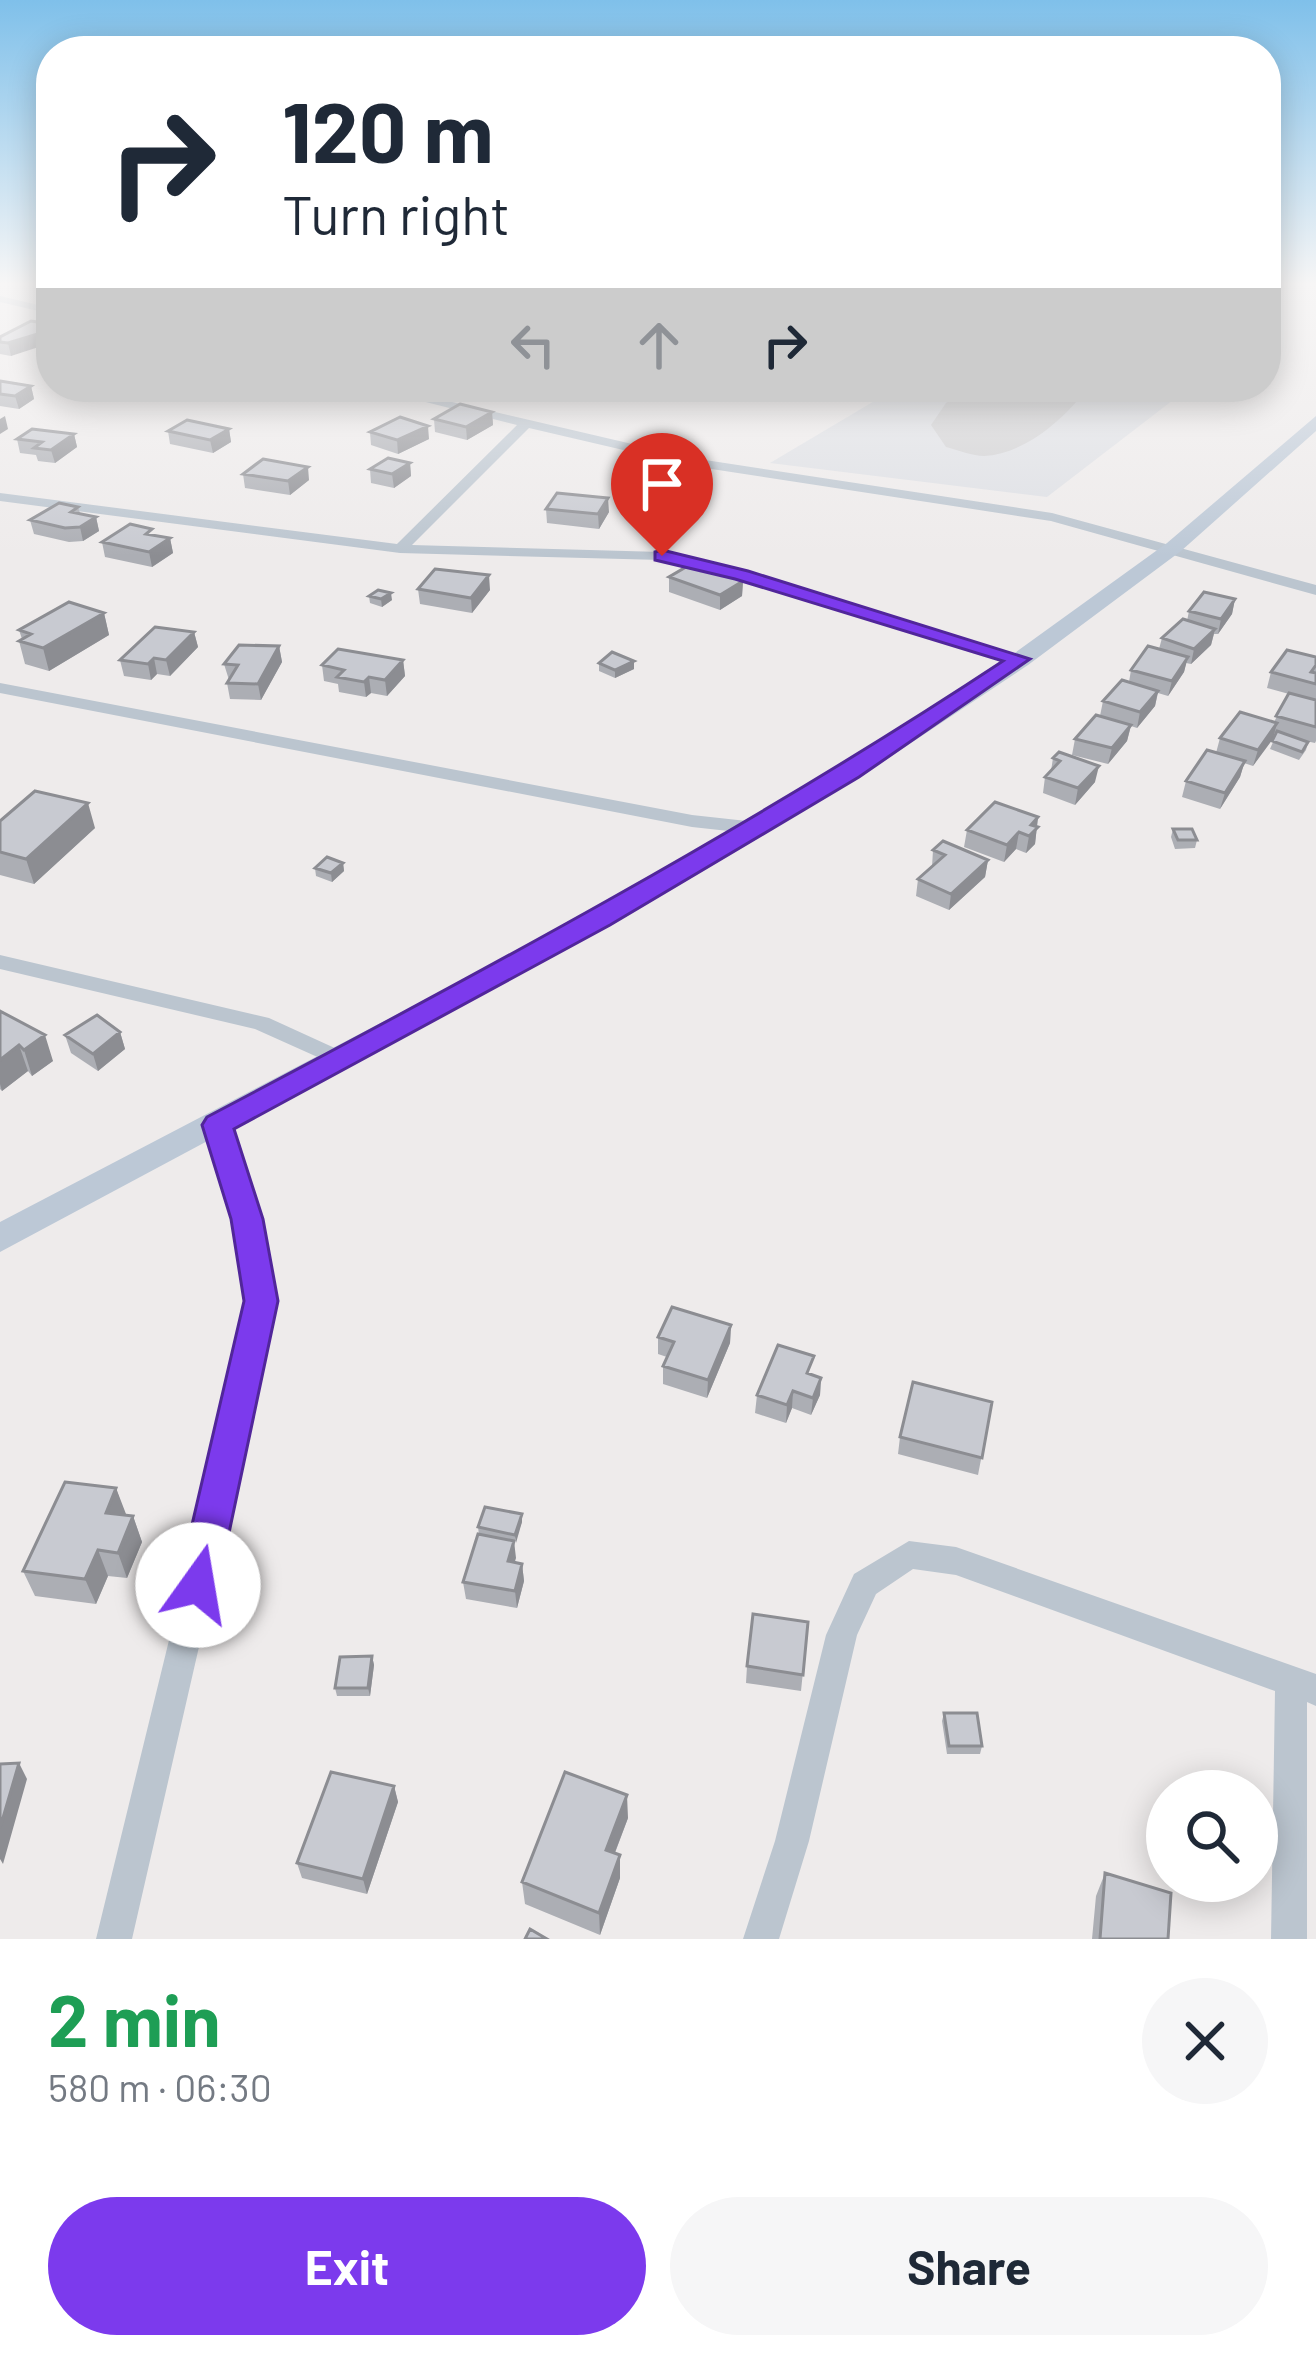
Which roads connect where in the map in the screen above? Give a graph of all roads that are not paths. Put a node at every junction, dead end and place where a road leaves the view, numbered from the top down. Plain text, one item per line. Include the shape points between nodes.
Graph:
1 (436, 402) edge
2 (1316, 422) edge
3 (526, 423) junction
4 (0, 497) edge
5 (1174, 547) junction
6 (400, 549) junction
7 (1316, 590) edge
8 (1020, 659) junction
9 (0, 688) edge
10 (756, 828) junction
11 (0, 962) edge
12 (342, 1060) junction
13 (218, 1125) junction
14 (0, 1238) edge
15 (1304, 1687) edge
16 (114, 1939) edge
17 (761, 1939) edge
18 (1289, 1939) edge

1 - 3 street
2 - 5 main road
3 - 5 street via 692,462 973,502
3 - 6 street
4 - 6 street
5 - 7 street
5 - 8 main road
6 - 8 street via 662,556
8 - 10 main road
9 - 10 street
10 - 12 main road
11 - 12 street via 261,1023
12 - 13 main road
13 - 14 main road
13 - 16 street via 261,1301
15 - 17 street via 976,1567 908,1556 865,1584 842,1635
15 - 18 street

